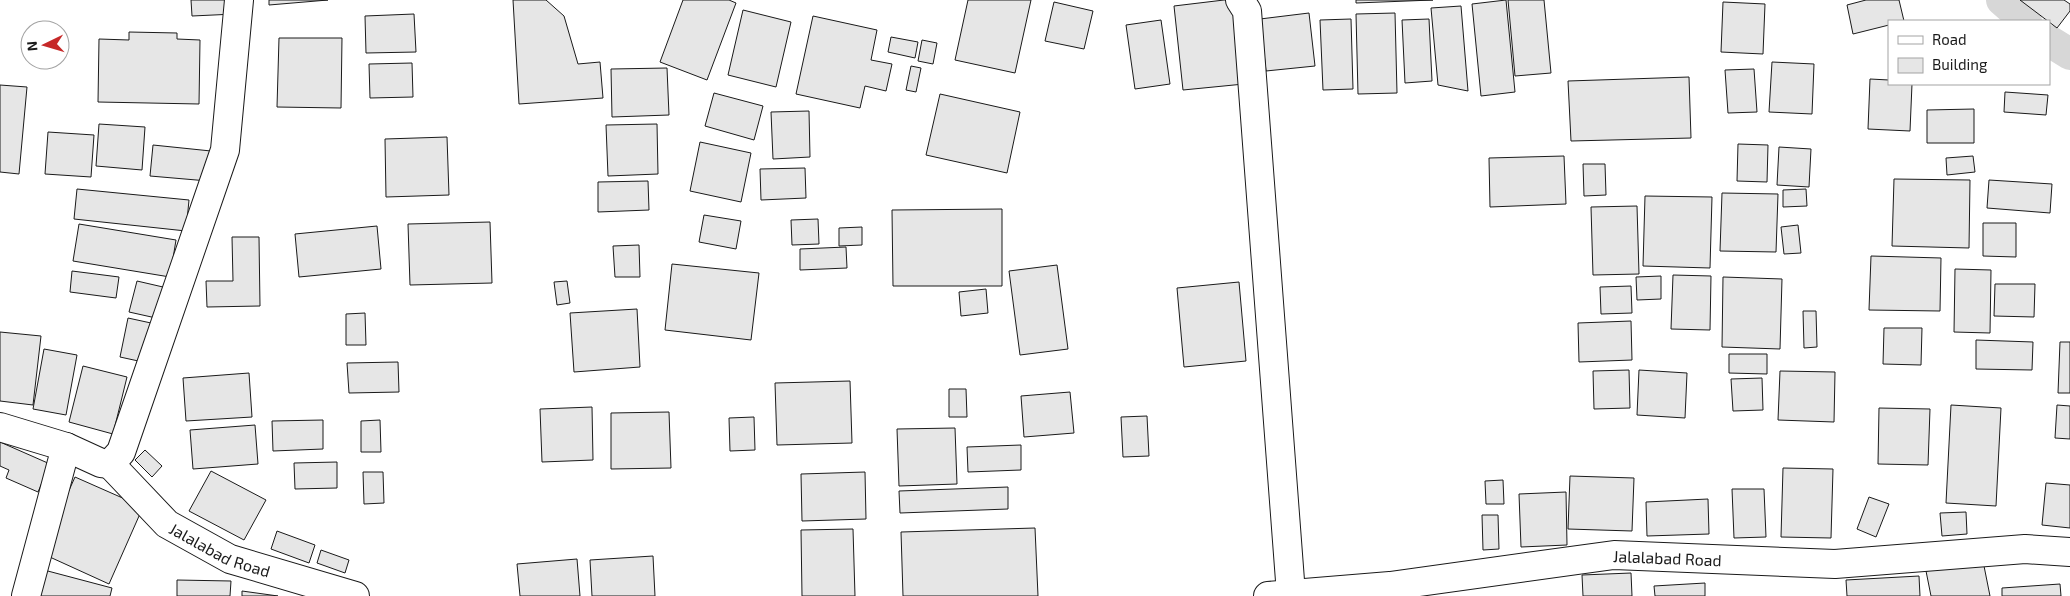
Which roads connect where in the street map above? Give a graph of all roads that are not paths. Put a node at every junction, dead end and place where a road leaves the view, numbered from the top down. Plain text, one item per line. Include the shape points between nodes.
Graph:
1 (238, 0) edge
2 (1240, 0) edge
3 (0, 427) edge
4 (66, 447) junction
5 (110, 464) junction
6 (2070, 552) edge
7 (1390, 591) edge
8 (1280, 595) edge
9 (26, 596) edge
10 (354, 596) edge

1 - 5 street via 225,150 121,452
2 - 8 street via 1247,11
3 - 4 street
4 - 5 street
4 - 9 street
5 - 10 street, Jalalabad Road via 167,524 230,559
6 - 7 street, Jalalabad Road via 2025,549 1835,564 1614,555
7 - 8 street, Jalalabad Road

